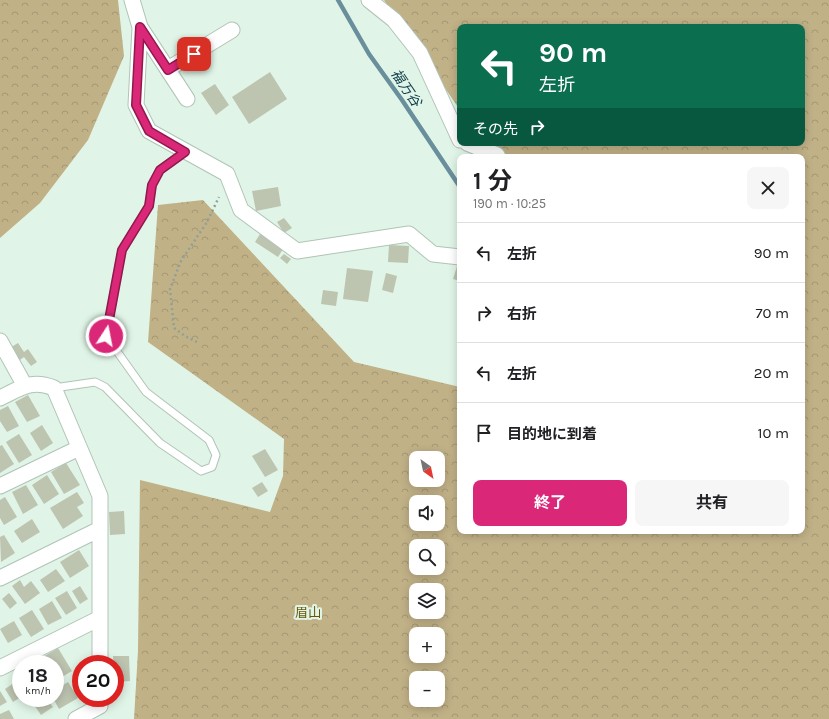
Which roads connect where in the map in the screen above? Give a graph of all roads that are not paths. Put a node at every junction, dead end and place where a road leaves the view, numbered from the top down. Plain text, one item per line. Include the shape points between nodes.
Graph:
1 (132, 0) edge
2 (369, 0) edge
3 (140, 27) junction
4 (232, 30) dead end
5 (168, 70) junction
6 (187, 99) dead end
7 (457, 133) edge
8 (475, 146) edge
9 (185, 152) junction
10 (495, 154) edge
11 (457, 257) edge
12 (0, 341) edge
13 (25, 386) junction
14 (54, 388) junction
15 (0, 398) edge
16 (79, 448) junction
17 (0, 486) edge
18 (100, 529) junction
19 (0, 578) edge
20 (100, 618) junction
21 (100, 655) edge
22 (0, 668) edge
23 (100, 708) edge
24 (76, 719) edge

1 - 3 street
2 - 7 street via 394,20 420,53
3 - 5 street
3 - 9 street via 136,105 149,131
4 - 5 street
5 - 6 street
8 - 10 street
9 - 11 street via 226,174 241,210 297,252 409,234 433,254
9 - 14 lane via 160,170 152,185 149,206 122,250 106,336 146,392 209,440 216,454 212,467 201,471 160,443 105,387 95,382
12 - 13 street
13 - 14 street via 40,382
13 - 15 street
14 - 16 street
16 - 17 street
16 - 18 street via 100,496
18 - 19 street
18 - 20 street
20 - 21 street
20 - 22 street
23 - 24 street

